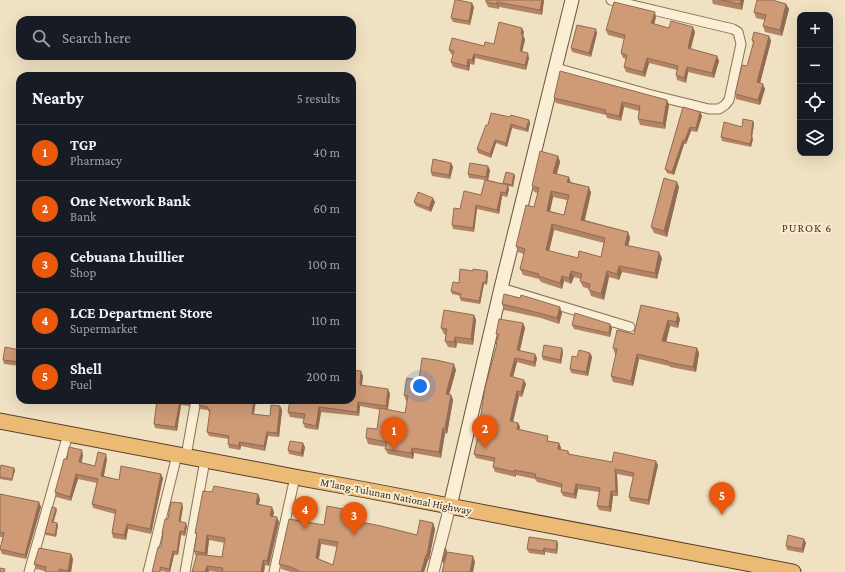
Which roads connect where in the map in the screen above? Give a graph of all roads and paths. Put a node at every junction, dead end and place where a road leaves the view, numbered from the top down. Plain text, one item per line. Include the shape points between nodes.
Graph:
1 (572, 0) edge
2 (611, 0) edge
3 (556, 68) junction
4 (501, 288) junction
5 (630, 327) dead end
6 (195, 404) edge
7 (0, 421) edge
8 (68, 434) junction
9 (182, 456) junction
10 (205, 460) junction
11 (295, 477) junction
12 (450, 506) junction
13 (29, 572) edge
14 (148, 572) edge
15 (186, 572) edge
16 (274, 572) edge
17 (433, 572) edge
18 (793, 572) edge

1 - 3 main road
2 - 3 street via 738,32 741,44 729,100 725,105 719,109 709,109
3 - 4 main road
4 - 5 street
4 - 12 main road
6 - 9 street
7 - 8 highway, M'lang-Tulunan National Highway
8 - 9 highway, M'lang-Tulunan National Highway
8 - 13 street
9 - 10 highway, M'lang-Tulunan National Highway
9 - 14 street
10 - 11 highway, M'lang-Tulunan National Highway
10 - 15 street
11 - 12 highway, M'lang-Tulunan National Highway
11 - 16 street
12 - 17 street
12 - 18 highway, M'lang-Tulunan National Highway

